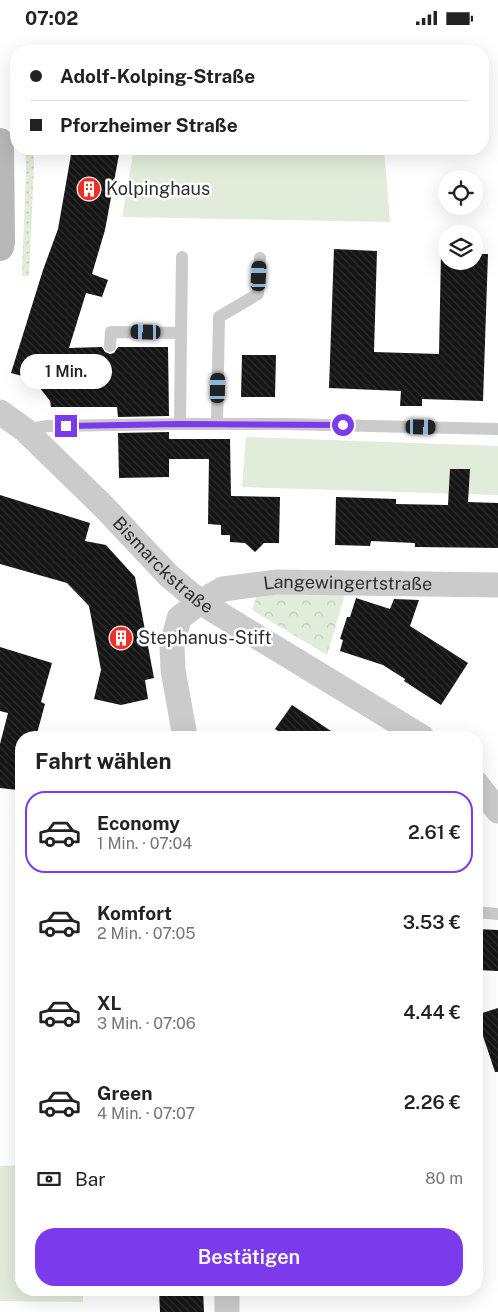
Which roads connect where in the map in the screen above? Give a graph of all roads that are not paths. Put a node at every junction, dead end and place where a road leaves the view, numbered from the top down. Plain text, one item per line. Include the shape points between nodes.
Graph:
1 (0, 142) edge
2 (0, 247) edge
3 (182, 257) dead end
4 (260, 258) dead end
5 (181, 333) junction
6 (110, 346) dead end
7 (0, 412) edge
8 (180, 424) junction
9 (217, 424) junction
10 (498, 429) edge
11 (25, 430) junction
12 (498, 585) edge
13 (200, 603) junction
14 (184, 731) edge
15 (412, 731) edge
16 (483, 792) edge
17 (498, 811) edge
18 (483, 913) edge
19 (498, 914) edge
20 (227, 1296) edge
21 (227, 1312) edge

1 - 2 main road
3 - 5 lane
4 - 9 lane via 258,294 219,317
5 - 6 lane via 111,332
5 - 8 lane
7 - 11 street, Bismarckstraße
8 - 9 lane
8 - 11 lane via 47,426
9 - 10 lane
11 - 13 street, Bismarckstraße via 168,575
12 - 13 street, Langewingertstraße via 277,582 223,589
13 - 14 street, Langewingertstraße via 179,618 172,646
13 - 15 street, Bismarckstraße
16 - 17 street
18 - 19 lane
20 - 21 street

